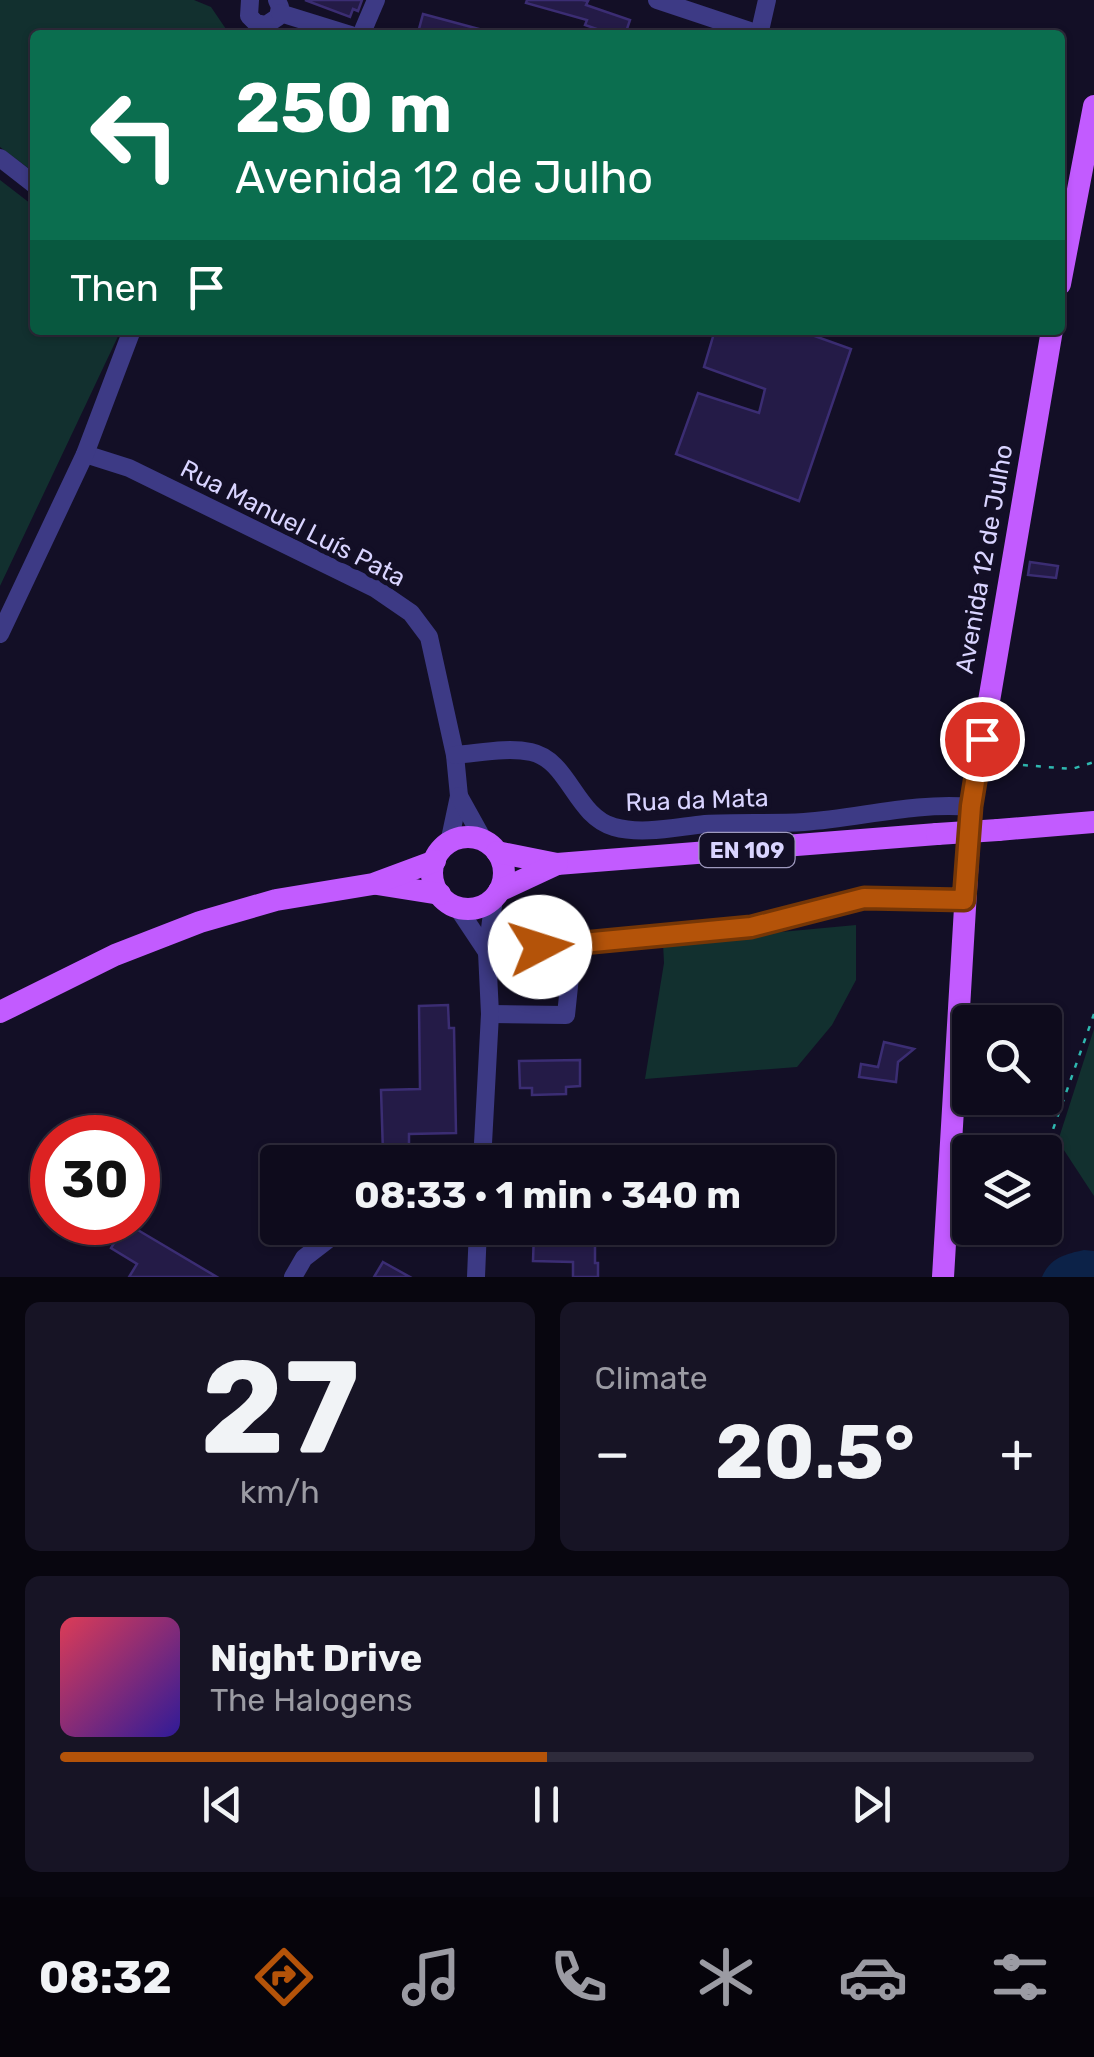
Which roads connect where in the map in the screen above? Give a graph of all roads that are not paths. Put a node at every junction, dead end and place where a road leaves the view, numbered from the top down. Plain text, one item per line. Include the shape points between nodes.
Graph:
1 (376, 0) edge
2 (658, 0) edge
3 (767, 0) edge
4 (244, 2) edge
5 (279, 6) edge
6 (254, 29) edge
7 (339, 30) edge
8 (363, 30) edge
9 (747, 30) edge
10 (760, 30) edge
11 (1094, 106) edge
12 (0, 158) edge
13 (30, 181) edge
14 (1065, 255) edge
15 (130, 335) edge
16 (1051, 335) edge
17 (85, 454) junction
18 (0, 634) edge
19 (455, 755) junction
20 (460, 796) junction
21 (971, 806) junction
22 (1094, 822) edge
23 (491, 846) junction
24 (442, 852) junction
25 (556, 864) junction
26 (373, 884) junction
27 (496, 894) junction
28 (448, 900) junction
29 (964, 900) junction
30 (540, 947) junction
31 (487, 952) junction
32 (490, 1014) junction
33 (0, 1016) edge
34 (483, 1145) edge
35 (320, 1245) edge
36 (477, 1245) edge
37 (293, 1277) edge
38 (476, 1277) edge
39 (943, 1277) edge

1 - 8 street
2 - 9 street
3 - 10 street
4 - 6 street
5 - 6 street via 271,24
5 - 7 street
11 - 14 main road
12 - 13 street
15 - 17 street
16 - 21 main road, Avenida 12 de Julho
17 - 18 street
17 - 19 street, Rua Manuel Luís Pata via 129,468 376,588 411,613 428,637
19 - 20 street, Rua Manuel Luís Pata
19 - 21 street, Rua da Mata via 536,753 588,812 629,830
20 - 23 street
20 - 24 street
21 - 29 main road, Avenida 12 de Julho
22 - 25 main road, EN 109, bridge
23 - 24 main road via 460,838
23 - 25 main road
23 - 27 main road via 504,871
24 - 26 main road
24 - 28 main road via 434,884
25 - 27 main road
26 - 28 main road
26 - 33 main road via 276,900 200,922 116,955
27 - 28 main road via 477,908
27 - 31 street
28 - 31 street
29 - 30 street via 864,898 751,927
29 - 39 main road, Avenida 12 de Julho
30 - 31 street
30 - 32 street via 537,968 570,967 566,1015
31 - 32 street
32 - 34 street
35 - 37 street
36 - 38 street

